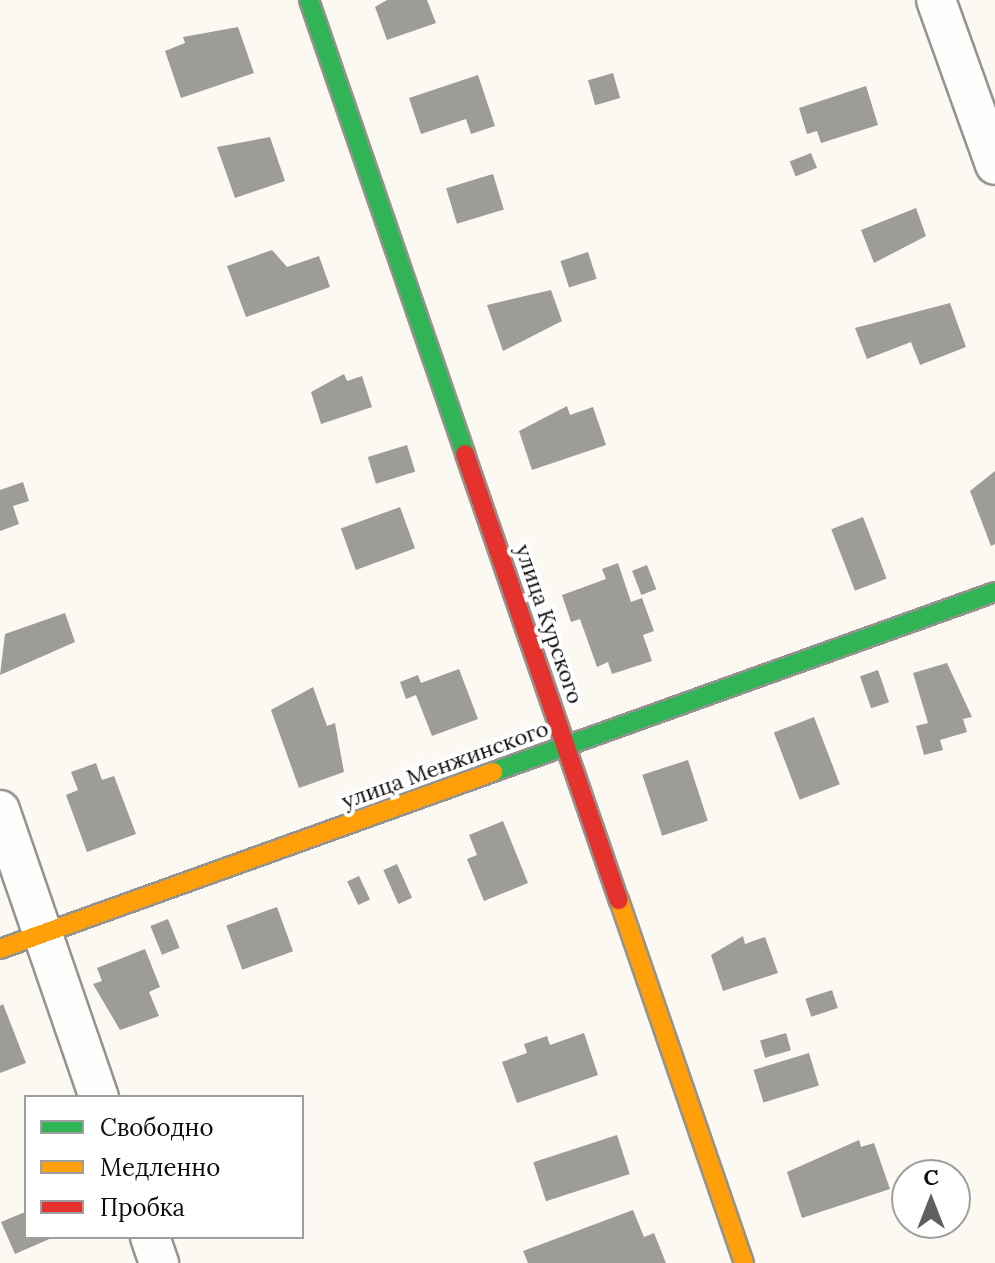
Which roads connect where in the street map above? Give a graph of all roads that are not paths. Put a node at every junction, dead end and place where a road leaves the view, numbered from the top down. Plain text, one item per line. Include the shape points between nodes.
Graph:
1 (309, 0) edge
2 (936, 0) edge
3 (995, 165) edge
4 (995, 592) edge
5 (566, 748) junction
6 (0, 810) edge
7 (41, 935) junction
8 (0, 949) edge
9 (98, 1095) edge
10 (151, 1239) edge
11 (159, 1263) edge
12 (744, 1263) edge

1 - 5 street, улица Курского
2 - 3 street
4 - 5 street, улица Менжинского
5 - 7 street, улица Менжинского
5 - 12 street, улица Курского
6 - 7 street
7 - 8 street, улица Менжинского
7 - 9 street
10 - 11 street

